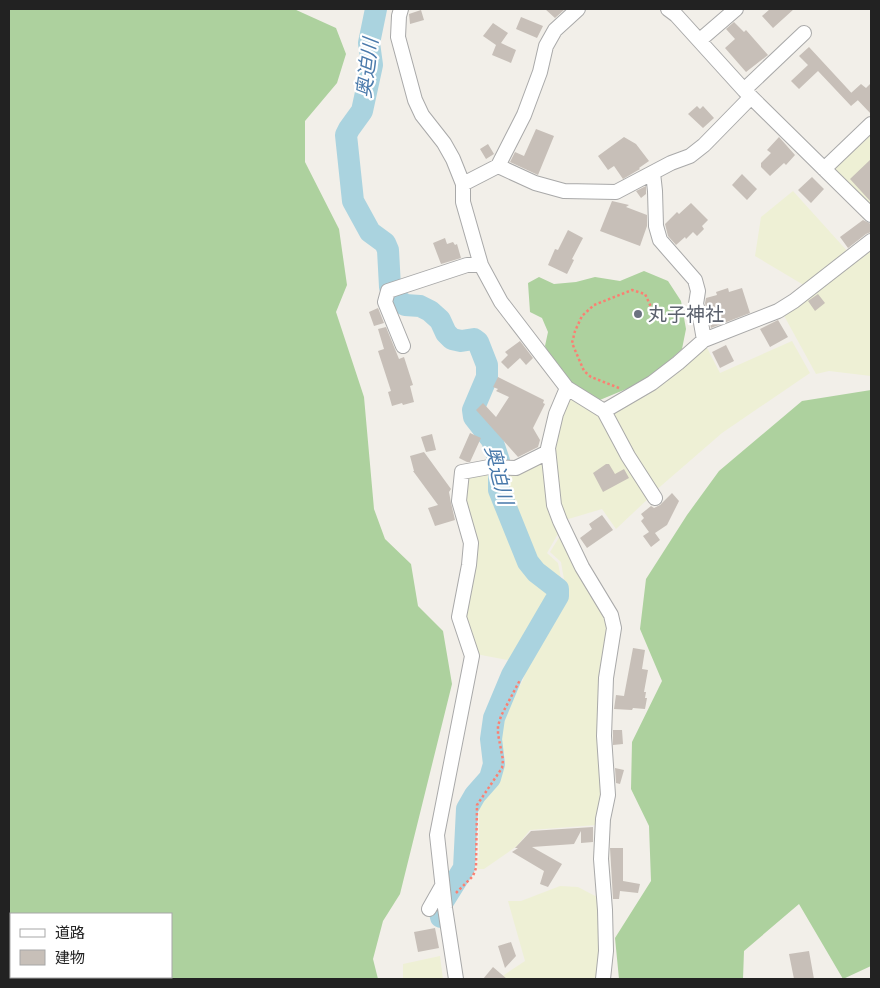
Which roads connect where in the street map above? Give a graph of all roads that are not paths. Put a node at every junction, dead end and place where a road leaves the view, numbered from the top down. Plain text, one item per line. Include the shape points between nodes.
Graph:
1 (401, 9) edge
2 (578, 9) edge
3 (668, 9) edge
4 (736, 9) edge
5 (804, 33) dead end
6 (700, 40) junction
7 (748, 93) junction
8 (871, 124) edge
9 (498, 166) junction
10 (824, 169) junction
11 (653, 173) junction
12 (463, 184) junction
13 (871, 215) edge
14 (871, 241) edge
15 (481, 265) junction
16 (704, 340) junction
17 (402, 346) dead end
18 (567, 388) junction
19 (604, 411) junction
20 (548, 452) junction
21 (655, 498) dead end
22 (442, 886) junction
23 (429, 909) dead end
24 (456, 979) edge
25 (603, 979) edge

1 - 12 street via 398,37 415,100 453,158
2 - 9 street via 555,30 546,46 524,115
3 - 6 street
4 - 6 street
5 - 7 street
6 - 7 street
7 - 10 street
7 - 11 street via 704,145 690,156
8 - 10 street
9 - 11 street via 535,183 564,191 616,192
9 - 12 street
10 - 13 street
11 - 16 street via 656,226 660,240 695,280 698,291 696,304
12 - 15 street via 463,202
14 - 16 street via 778,311
15 - 17 street via 467,265 388,291 384,302
15 - 18 street via 501,302
16 - 19 street via 638,392
18 - 19 street
18 - 20 street via 556,414
19 - 21 street
20 - 22 street via 516,468 489,467 462,472 459,501 471,544 459,617 472,656 437,834
20 - 25 street via 554,505 560,521 582,567 611,614 614,628 606,678 604,726 608,795 601,859 606,951
22 - 23 street
22 - 24 street

